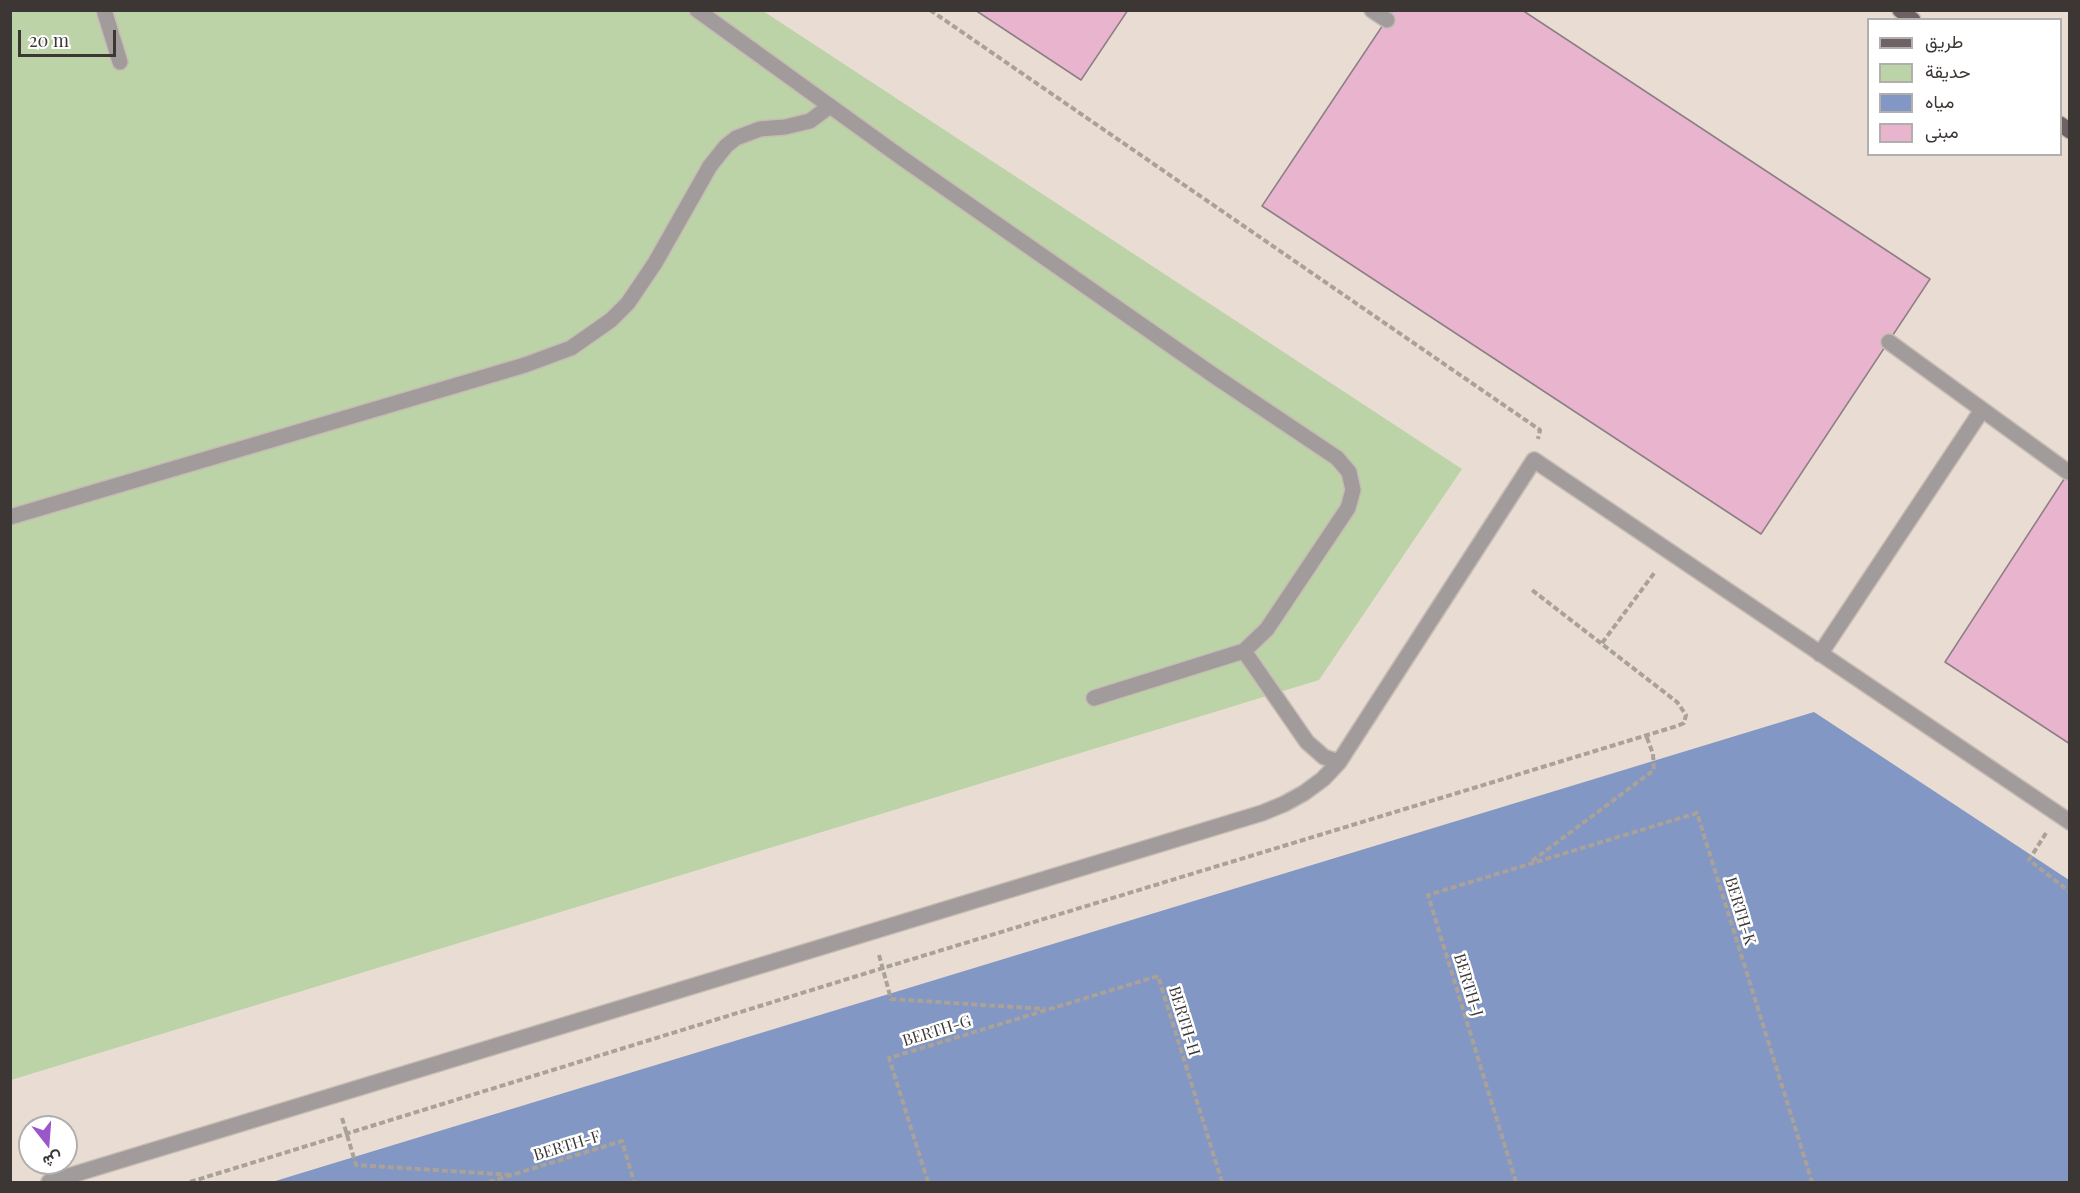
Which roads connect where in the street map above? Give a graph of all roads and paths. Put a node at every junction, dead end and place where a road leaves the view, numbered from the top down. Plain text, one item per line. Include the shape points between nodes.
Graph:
1 (105, 10) edge
2 (697, 10) edge
3 (930, 10) edge
4 (1372, 10) edge
5 (1387, 20) dead end
6 (120, 62) dead end
7 (830, 106) junction
8 (1889, 342) dead end
9 (1982, 410) junction
10 (1534, 460) junction
11 (2068, 472) edge
12 (10, 517) edge
13 (1670, 552) junction
14 (1532, 590) dead end
15 (1602, 643) junction
16 (1244, 651) junction
17 (1820, 654) junction
18 (1094, 698) dead end
19 (1646, 735) junction
20 (1339, 762) junction
21 (2064, 818) edge
22 (1529, 863) junction
23 (2070, 892) edge
24 (873, 931) junction
25 (883, 968) junction
26 (1048, 1010) junction
27 (336, 1095) junction
28 (347, 1134) junction
29 (512, 1175) junction
30 (49, 1182) edge
31 (190, 1182) edge
32 (489, 1182) edge
33 (634, 1182) edge
34 (928, 1182) edge
35 (1222, 1182) edge
36 (1516, 1182) edge
37 (1812, 1182) edge

1 - 6 street
2 - 7 street
3 - 10 path via 1540,430
4 - 5 street
7 - 12 street via 810,121 760,129 726,146 628,303 571,348
7 - 16 street via 1344,464 1353,480 1348,508 1267,629
8 - 9 street
9 - 11 street
9 - 17 street
10 - 13 street
10 - 20 street
13 - 15 path
13 - 17 street
14 - 15 path
15 - 19 path via 1683,708 1684,723
16 - 18 street
16 - 20 street via 1307,742 1324,757
17 - 21 street
19 - 22 path via 1654,770
19 - 25 path
20 - 24 street via 1304,793 1262,813
21 - 23 path via 2029,860
22 - 36 path, BERTH-J via 1428,895
22 - 37 path, BERTH-K via 1696,813
24 - 25 path
24 - 27 street
25 - 26 path via 891,999
25 - 28 path
26 - 34 path, BERTH-G via 889,1058
26 - 35 path, BERTH-H via 1158,976
27 - 28 path
27 - 30 street
28 - 29 path via 356,1165
28 - 31 path
29 - 32 path
29 - 33 path, BERTH-F via 622,1141

